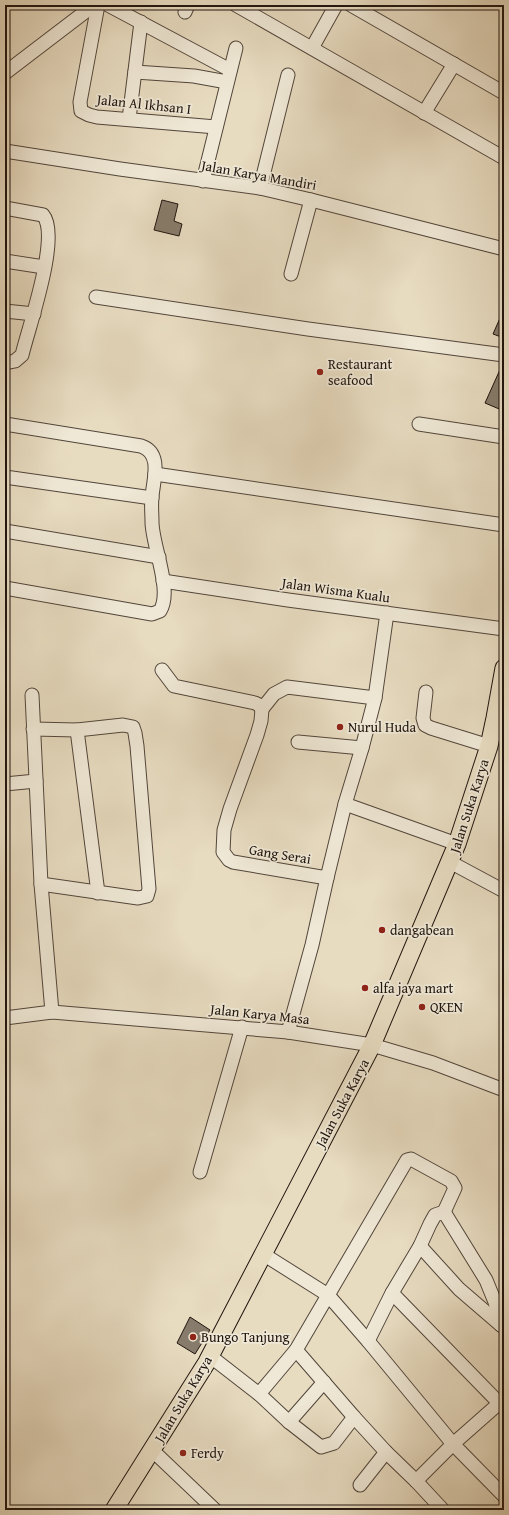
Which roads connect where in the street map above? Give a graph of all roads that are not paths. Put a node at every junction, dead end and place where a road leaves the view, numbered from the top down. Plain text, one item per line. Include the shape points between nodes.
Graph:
1 (94, 5) edge
2 (98, 5) edge
3 (108, 5) edge
4 (236, 5) edge
5 (336, 5) edge
6 (351, 5) edge
7 (141, 22) junction
8 (236, 48) dead end
9 (312, 48) junction
10 (454, 64) junction
11 (135, 72) junction
12 (5, 74) edge
13 (288, 75) dead end
14 (229, 76) junction
15 (504, 93) edge
16 (424, 113) junction
17 (130, 119) junction
18 (216, 127) junction
19 (5, 151) edge
20 (504, 158) edge
21 (203, 181) junction
22 (260, 188) junction
23 (311, 200) junction
24 (5, 208) edge
25 (504, 250) edge
26 (5, 261) edge
27 (44, 267) junction
28 (290, 274) dead end
29 (96, 297) dead end
30 (5, 311) edge
31 (34, 314) junction
32 (504, 356) edge
33 (5, 363) edge
34 (5, 424) edge
35 (419, 424) dead end
36 (504, 436) edge
37 (155, 474) junction
38 (5, 477) edge
39 (152, 498) junction
40 (504, 525) edge
41 (5, 531) edge
42 (159, 557) junction
43 (163, 581) junction
44 (5, 588) edge
45 (387, 613) junction
46 (504, 629) edge
47 (162, 670) dead end
48 (504, 670) edge
49 (426, 692) dead end
50 (32, 694) dead end
51 (375, 698) junction
52 (262, 709) junction
53 (33, 729) junction
54 (76, 730) junction
55 (298, 742) dead end
56 (489, 746) junction
57 (362, 748) junction
58 (36, 781) junction
59 (5, 784) edge
60 (345, 804) junction
61 (457, 844) junction
62 (450, 862) junction
63 (327, 878) junction
64 (40, 884) junction
65 (504, 891) edge
66 (98, 893) junction
67 (52, 1012) junction
68 (5, 1018) edge
69 (242, 1027) junction
70 (288, 1032) junction
71 (372, 1045) junction
72 (504, 1090) edge
73 (200, 1172) dead end
74 (444, 1212) junction
75 (420, 1246) junction
76 (263, 1254) junction
77 (392, 1293) junction
78 (328, 1295) junction
79 (503, 1327) edge
80 (368, 1341) junction
81 (296, 1350) junction
82 (210, 1356) junction
83 (324, 1382) junction
84 (259, 1394) junction
85 (503, 1404) edge
86 (354, 1417) junction
87 (289, 1422) junction
88 (453, 1444) junction
89 (152, 1450) junction
90 (386, 1452) junction
91 (416, 1481) junction
92 (360, 1485) dead end
93 (504, 1496) edge
94 (114, 1510) edge
95 (215, 1510) edge
96 (443, 1510) edge

1 - 12 street
2 - 17 street, Jalan Al Ikhsan I via 80,109 93,116
3 - 7 street
4 - 9 street
5 - 9 street
6 - 10 street
7 - 11 street
7 - 14 street
8 - 14 street
9 - 16 street
10 - 15 street
10 - 16 street
11 - 14 street
11 - 17 street
13 - 22 street
14 - 18 street
16 - 20 street
17 - 18 street, Jalan Al Ikhsan I
18 - 21 street
19 - 21 street, Jalan Karya Mandiri
21 - 22 street, Jalan Karya Mandiri
22 - 23 street, Jalan Karya Mandiri
23 - 25 street, Jalan Karya Mandiri
23 - 28 street
24 - 27 street via 38,213 45,217 48,223 48,237
26 - 27 street
27 - 31 street via 44,277
29 - 32 street
30 - 31 street
31 - 33 street via 22,355 15,362
34 - 37 street via 146,448 154,457
35 - 36 street
37 - 39 street
37 - 40 street
38 - 39 street
39 - 42 street via 152,527
41 - 42 street
42 - 43 street
43 - 44 street via 164,604 160,611 152,614
43 - 45 street, Jalan Wisma Kualu
45 - 46 street, Jalan Wisma Kualu
45 - 51 street
47 - 52 street via 174,686 255,703
48 - 56 main road, Jalan Suka Karya
49 - 56 street via 423,718 425,725
50 - 53 street
51 - 52 street via 287,687 274,694
51 - 57 street
52 - 63 street, Gang Serai via 259,728 224,830 225,856 233,862
53 - 54 street
53 - 58 street
54 - 66 street
54 - 66 street via 127,725 134,729 137,746 149,889 147,896 138,898
55 - 57 street
56 - 61 main road, Jalan Suka Karya
57 - 60 street
58 - 59 street
58 - 64 street
60 - 61 street
60 - 63 street
61 - 62 main road, Jalan Suka Karya
62 - 65 street
62 - 71 main road, Jalan Suka Karya
63 - 70 street, Gang Serai
64 - 66 street
64 - 67 street
67 - 68 street, Jalan Karya Masa
67 - 69 street, Jalan Karya Masa
69 - 70 street, Jalan Karya Masa
69 - 73 street
70 - 71 street, Jalan Karya Masa
71 - 72 street, Jalan Karya Masa via 433,1063
71 - 76 main road, Jalan Suka Karya
74 - 75 street via 435,1215
74 - 78 street via 455,1188 451,1181 412,1159 407,1160
74 - 79 street via 486,1280
75 - 77 street
75 - 79 street via 459,1289
76 - 78 street
76 - 82 main road, Jalan Suka Karya
77 - 80 street
77 - 85 street
78 - 80 street
78 - 81 street
80 - 88 street
81 - 83 street
81 - 84 street
82 - 84 street
82 - 89 main road, Jalan Suka Karya
83 - 86 street
83 - 87 street
84 - 87 street
85 - 88 street
86 - 87 street via 334,1443 321,1447
86 - 90 street
88 - 91 street
88 - 93 street
89 - 94 main road, Jalan Suka Karya
89 - 95 street
90 - 91 street
90 - 92 street
91 - 96 street

